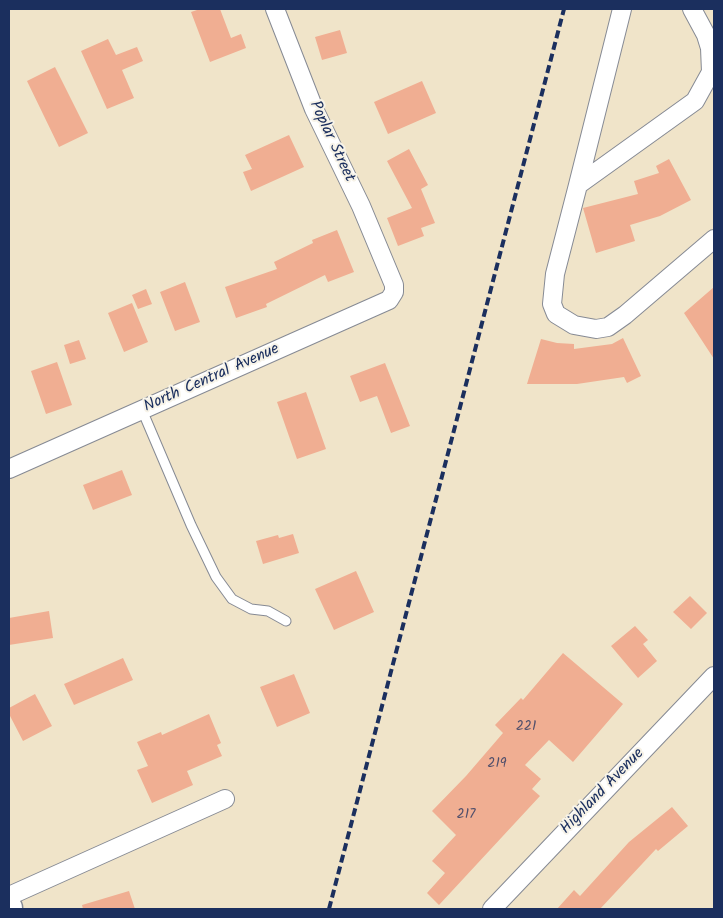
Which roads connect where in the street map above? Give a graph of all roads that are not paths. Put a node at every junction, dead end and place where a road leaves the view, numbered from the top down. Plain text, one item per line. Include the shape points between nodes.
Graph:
1 (274, 9) edge
2 (622, 9) edge
3 (692, 9) edge
4 (712, 44) edge
5 (578, 185) junction
6 (714, 239) edge
7 (389, 274) joint
8 (142, 410) junction
9 (9, 469) edge
10 (286, 621) dead end
11 (714, 676) edge
12 (225, 799) dead end
13 (9, 896) edge
14 (492, 909) edge

1 - 7 street, Poplar Street via 314,109 361,206
2 - 5 street
3 - 4 street
4 - 5 street via 711,72 694,102
5 - 6 street via 555,274 552,304 556,314 574,325 596,330 608,327
7 - 8 street, North Central Avenue via 394,292 389,300
8 - 9 street, North Central Avenue
8 - 10 lane via 216,577 232,599
11 - 14 street, Highland Avenue
12 - 13 street

